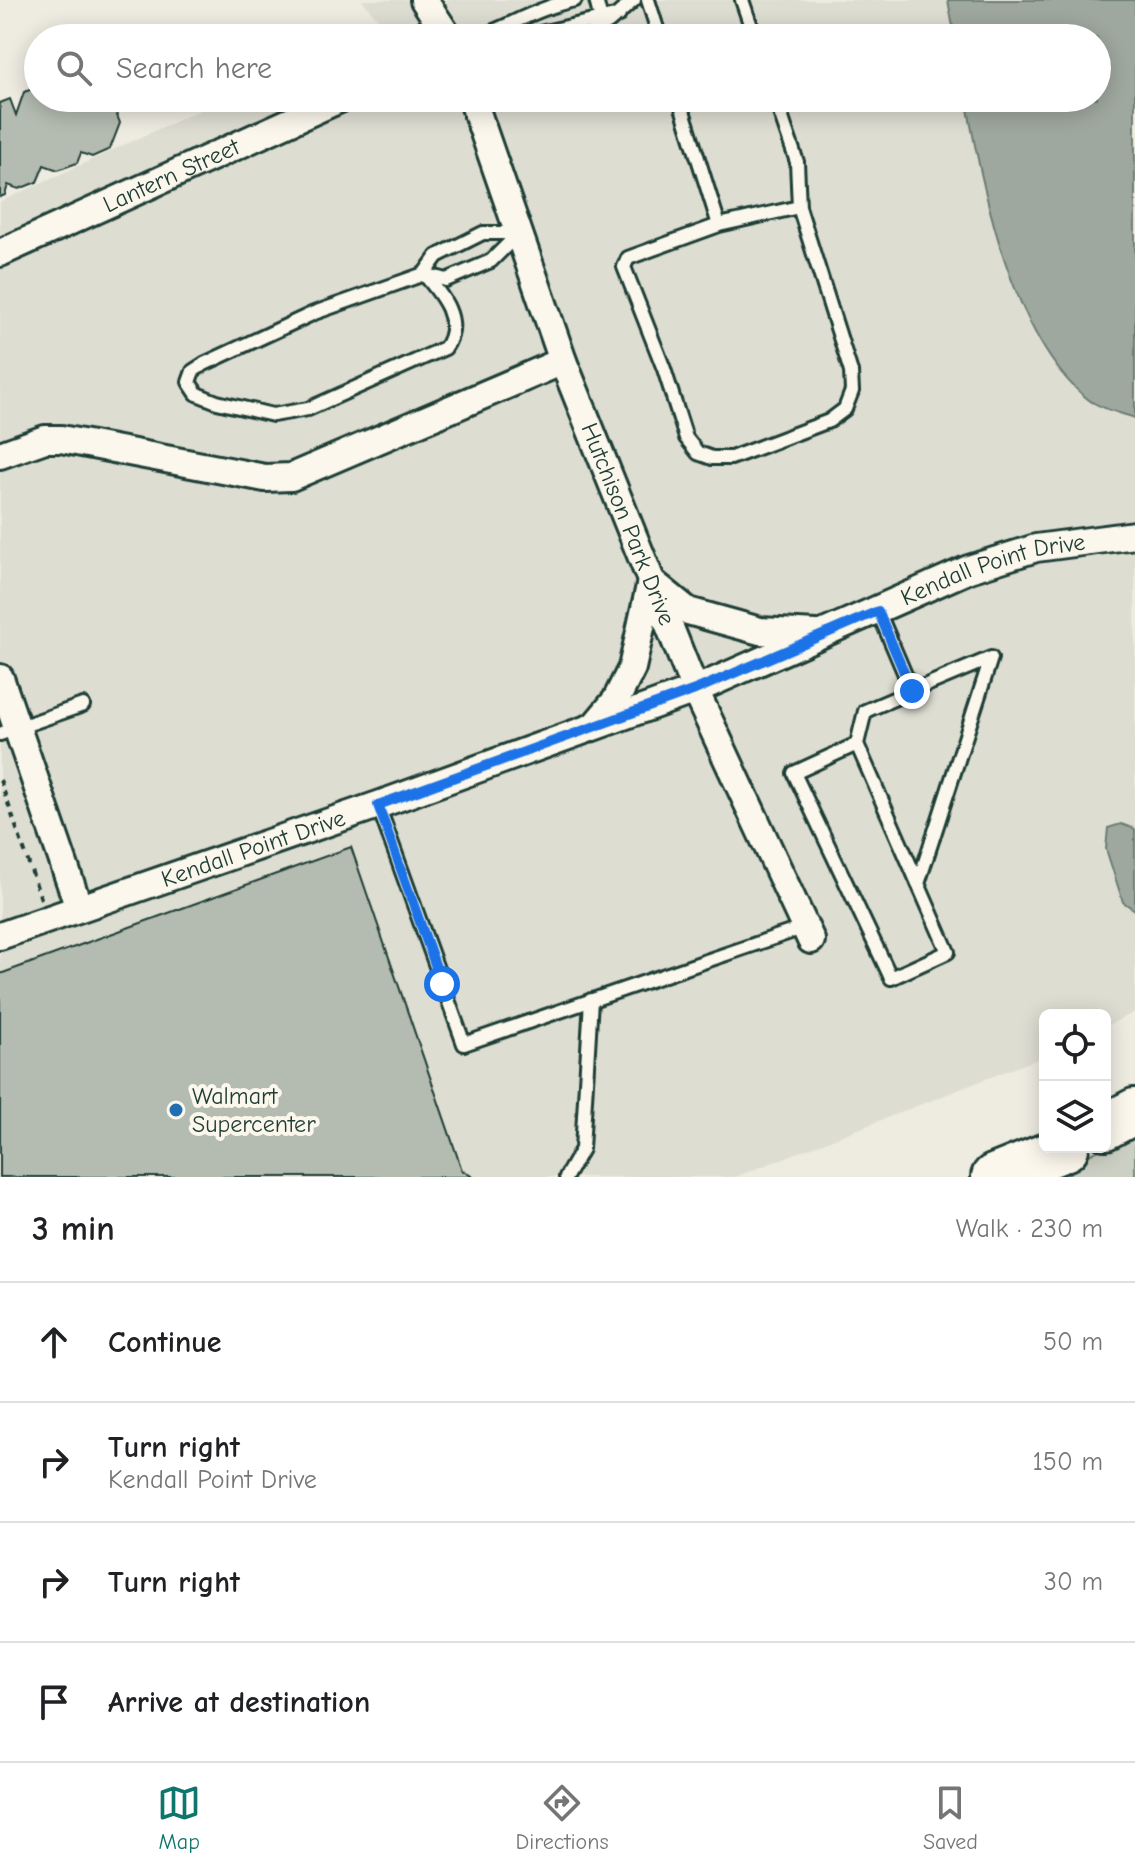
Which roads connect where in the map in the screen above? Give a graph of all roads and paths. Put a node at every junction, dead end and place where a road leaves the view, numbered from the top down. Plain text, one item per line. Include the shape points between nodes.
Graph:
1 (424, 0) edge
2 (575, 0) edge
3 (596, 0) edge
4 (634, 0) edge
5 (648, 0) edge
6 (742, 0) edge
7 (601, 22) junction
8 (440, 24) edge
9 (512, 24) edge
10 (591, 24) edge
11 (656, 24) edge
12 (750, 24) edge
13 (311, 112) edge
14 (477, 112) edge
15 (683, 112) edge
16 (780, 112) edge
17 (799, 207) junction
18 (719, 225) junction
19 (519, 233) junction
20 (0, 253) edge
21 (424, 274) junction
22 (563, 361) junction
23 (0, 455) edge
24 (1135, 535) edge
25 (651, 581) junction
26 (878, 611) junction
27 (824, 634) junction
28 (0, 678) edge
29 (695, 690) junction
30 (912, 691) junction
31 (83, 705) dead end
32 (595, 725) junction
33 (8, 731) edge
34 (857, 744) junction
35 (0, 780) edge
36 (378, 805) junction
37 (918, 884) junction
38 (42, 903) dead end
39 (79, 908) junction
40 (808, 934) joint
41 (0, 936) edge
42 (591, 1000) junction
43 (1135, 1111) edge
44 (1111, 1124) edge
45 (1054, 1153) edge
46 (1057, 1153) edge
47 (566, 1177) edge
48 (994, 1177) edge
49 (1011, 1177) edge

1 - 8 street
2 - 9 lane via 550,5
3 - 7 lane
4 - 7 lane via 619,15
5 - 11 lane
6 - 12 lane
7 - 10 lane
13 - 20 street, Lantern Street
14 - 19 street, Hutchison Park Drive
15 - 18 lane
16 - 17 lane via 797,162
17 - 18 lane
17 - 18 lane via 851,372 852,391 845,409 829,421 731,458 698,453 686,438 624,267 628,258
19 - 21 lane via 483,233 437,256
19 - 21 lane via 491,261 446,280
19 - 22 street, Hutchison Park Drive
21 - 21 lane via 314,313 204,364 189,382 197,394 217,402 273,415 308,409 445,348 453,321 443,296
22 - 23 street via 291,477 265,478 61,439
22 - 25 street, Hutchison Park Drive
24 - 26 street, Kendall Point Drive via 1036,548 969,569
25 - 27 street via 688,611 760,631
25 - 29 street, Hutchison Park Drive
25 - 32 street via 632,668 616,700
26 - 27 street, Kendall Point Drive
26 - 30 lane
27 - 29 street, Kendall Point Drive
28 - 33 street
29 - 32 street, Kendall Point Drive
29 - 40 street, Hutchison Park Drive
30 - 34 lane via 865,711
30 - 37 lane via 991,658
31 - 33 lane
32 - 36 street, Kendall Point Drive
33 - 39 street
34 - 37 lane
34 - 37 lane via 794,773 891,978 948,952
35 - 38 path
36 - 39 street, Kendall Point Drive
36 - 42 lane via 464,1044
39 - 41 street, Kendall Point Drive
40 - 42 lane
42 - 47 lane via 582,1149
43 - 44 highway
45 - 48 highway
46 - 49 highway

